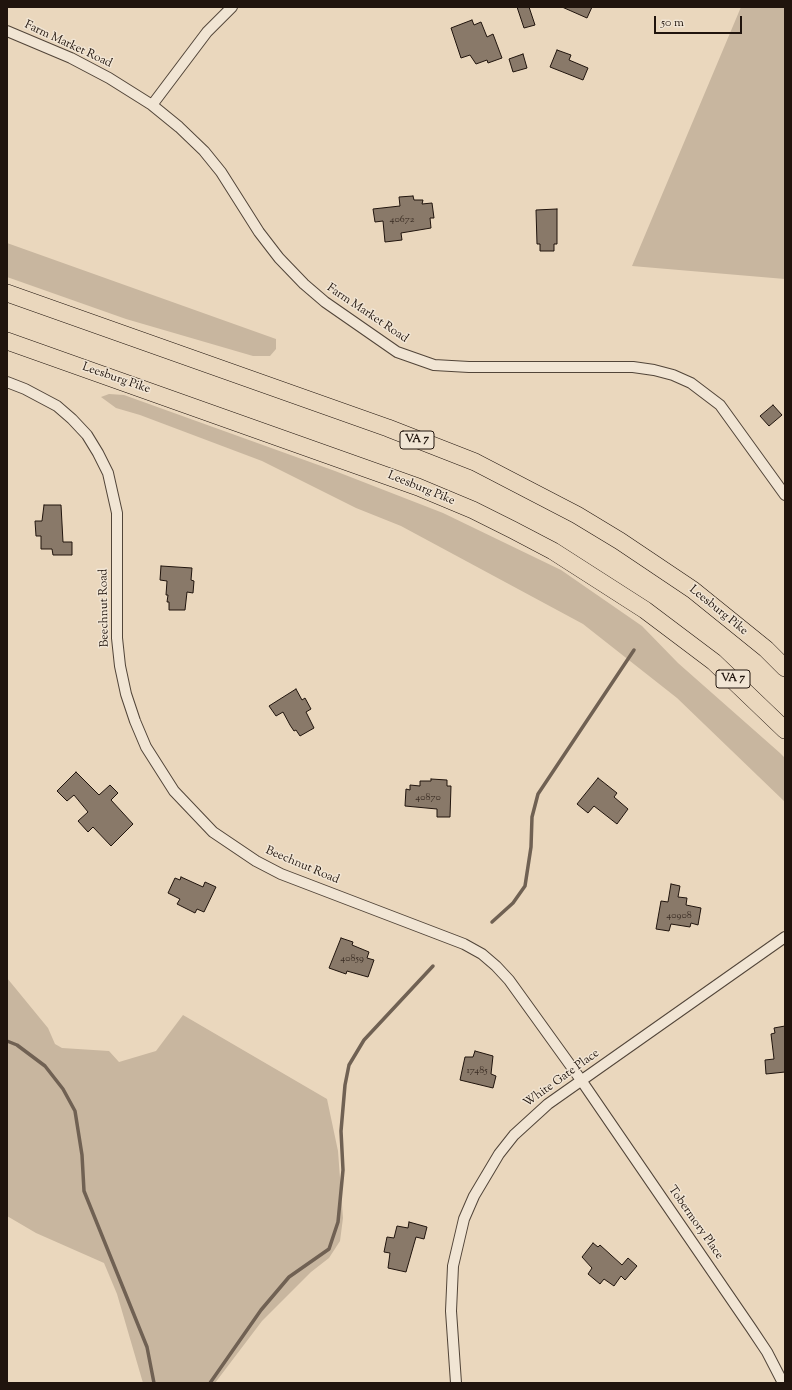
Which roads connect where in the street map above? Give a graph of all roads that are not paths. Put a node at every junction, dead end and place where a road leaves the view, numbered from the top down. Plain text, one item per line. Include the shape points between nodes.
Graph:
1 (232, 7) edge
2 (7, 31) edge
3 (152, 105) junction
4 (7, 293) edge
5 (7, 341) edge
6 (7, 382) edge
7 (785, 495) edge
8 (785, 668) edge
9 (785, 730) edge
10 (785, 937) edge
11 (581, 1080) junction
12 (456, 1383) edge
13 (783, 1383) edge

1 - 3 street via 202,38
2 - 3 street, Farm Market Road via 71,58
3 - 7 street, Farm Market Road via 204,151 221,172 259,232 304,284 325,302 397,352 434,365 633,367 673,375 691,383 720,405
4 - 8 highway, Leesburg Pike / VA 7 via 380,425 476,462 577,515 620,541 693,590 766,649
5 - 9 highway, Leesburg Pike / VA 7 via 418,487 473,510 553,551 644,610 714,662
6 - 11 street, Beechnut Road via 57,406 72,419 94,447 108,473 117,513 117,638 122,673 135,721 146,747 174,791 213,832 256,861 282,874 458,941 482,954 509,980
10 - 11 street, White Gate Place
11 - 12 street, White Gate Place via 548,1104 514,1135 498,1154 474,1196 459,1236 453,1266 452,1311
11 - 13 street, Tobermory Place via 752,1328

